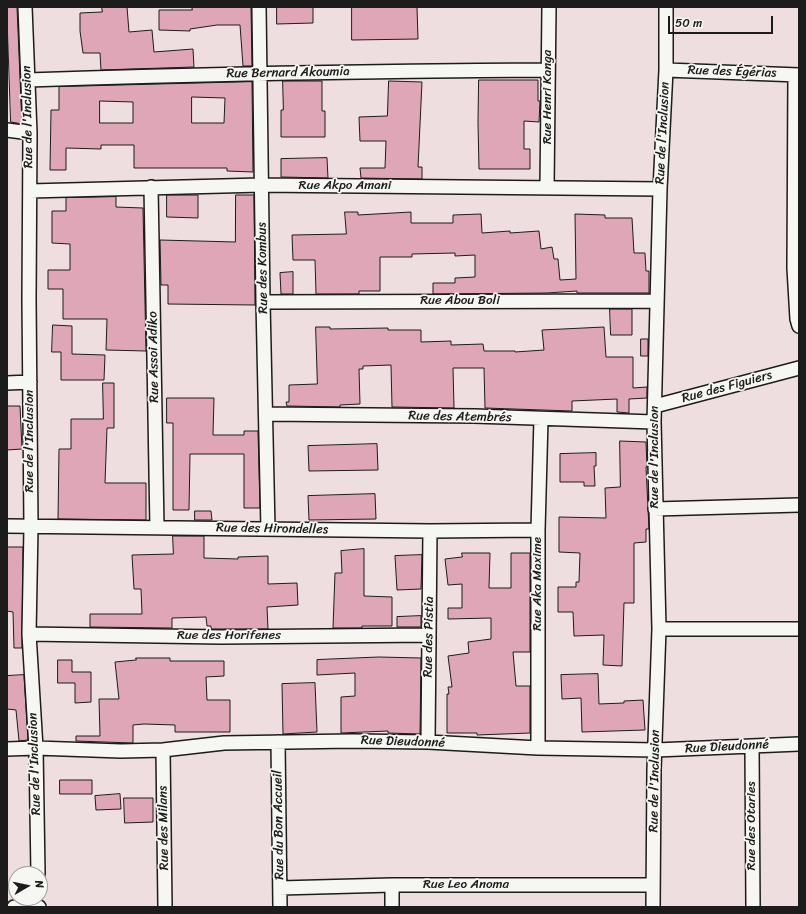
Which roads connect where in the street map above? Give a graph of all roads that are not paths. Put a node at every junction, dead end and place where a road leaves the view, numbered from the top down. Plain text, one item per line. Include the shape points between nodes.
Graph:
1 (25, 7) edge
2 (259, 7) edge
3 (549, 7) edge
4 (666, 7) edge
5 (548, 70) junction
6 (666, 70) junction
7 (260, 74) junction
8 (797, 75) edge
9 (28, 80) junction
10 (7, 130) edge
11 (30, 132) junction
12 (261, 185) junction
13 (548, 187) junction
14 (151, 188) junction
15 (660, 190) junction
16 (30, 191) junction
17 (657, 301) junction
18 (263, 302) junction
19 (799, 326) edge
20 (799, 368) edge
21 (30, 382) junction
22 (7, 383) edge
23 (655, 406) junction
24 (266, 414) junction
25 (541, 419) junction
26 (654, 422) junction
27 (799, 505) edge
28 (655, 509) junction
29 (7, 526) edge
30 (31, 527) junction
31 (157, 528) junction
32 (268, 529) junction
33 (538, 530) junction
34 (430, 531) junction
35 (659, 629) junction
36 (799, 629) edge
37 (29, 634) junction
38 (428, 635) junction
39 (278, 742) junction
40 (428, 742) junction
41 (799, 744) edge
42 (752, 746) junction
43 (36, 748) junction
44 (538, 748) junction
45 (7, 749) edge
46 (163, 750) junction
47 (656, 750) junction
48 (38, 866) edge
49 (392, 885) junction
50 (653, 885) junction
51 (280, 888) junction
52 (14, 907) edge
53 (39, 907) edge
54 (165, 907) edge
55 (280, 907) edge
56 (392, 907) edge
57 (653, 907) edge
58 (753, 907) edge

1 - 9 street, Rue de l'Inclusion
2 - 7 street, Rue des Kombus
3 - 5 street, Rue Henri Kanga
4 - 6 street, Rue de l'Inclusion
5 - 7 street, Rue Bernard Akoumia
5 - 13 street, Rue Henri Kanga
6 - 8 street, Rue des Égérias
6 - 15 street, Rue de l'Inclusion
7 - 9 street, Rue Bernard Akoumia
7 - 12 street, Rue des Kombus
8 - 19 street via 794,268
9 - 11 street, Rue de l'Inclusion
10 - 11 street
11 - 16 street, Rue de l'Inclusion
12 - 13 street, Rue Akpo Amani
12 - 14 street, Rue Akpo Amani
12 - 18 street, Rue des Kombus
13 - 15 street, Rue Akpo Amani
14 - 16 street, Rue Akpo Amani
14 - 31 street, Rue Assoi Adiko
15 - 17 street, Rue de l'Inclusion
16 - 21 street, Rue de l'Inclusion
17 - 18 street, Rue Abou Boli
17 - 23 street, Rue de l'Inclusion
18 - 24 street, Rue des Kombus
20 - 23 street, Rue des Figuiers
21 - 22 street
21 - 30 street, Rue de l'Inclusion
23 - 26 street, Rue de l'Inclusion
24 - 25 street, Rue des Atembrés
24 - 32 street, Rue des Kombus
25 - 26 street, Rue des Atembrés
25 - 33 street, Rue Aka Maxime
26 - 28 street, Rue de l'Inclusion
27 - 28 street
28 - 35 street, Rue de l'Inclusion
29 - 30 street, Rue des Hirondelles
30 - 31 street, Rue des Hirondelles
30 - 37 street, Rue de l'Inclusion
31 - 32 street, Rue des Hirondelles
32 - 34 street, Rue des Hirondelles
33 - 34 street, Rue des Hirondelles
33 - 44 street, Rue Aka Maxime
34 - 38 street, Rue des Pistia
35 - 36 street
35 - 47 street, Rue de l'Inclusion
37 - 38 street, Rue des Horifenes via 221,637
37 - 43 street, Rue de l'Inclusion
38 - 40 street, Rue des Pistia
39 - 40 street, Rue Dieudonné
39 - 46 street, Rue Dieudonné via 224,743
39 - 51 street, Rue du Bon Accueil
40 - 44 street, Rue Dieudonné
41 - 42 street, Rue Dieudonné
42 - 47 street, Rue Dieudonné
42 - 58 street, Rue des Otaries
43 - 45 street, Rue Dieudonné
43 - 46 street, Rue Dieudonné
43 - 48 street, Rue de l'Inclusion
44 - 47 street, Rue Dieudonné
46 - 54 street, Rue des Milans
47 - 50 street, Rue de l'Inclusion
49 - 50 street, Rue Leo Anoma
49 - 51 street, Rue Leo Anoma
49 - 56 street
50 - 57 street, Rue de l'Inclusion
51 - 55 street, Rue du Bon Accueil
52 - 53 street

